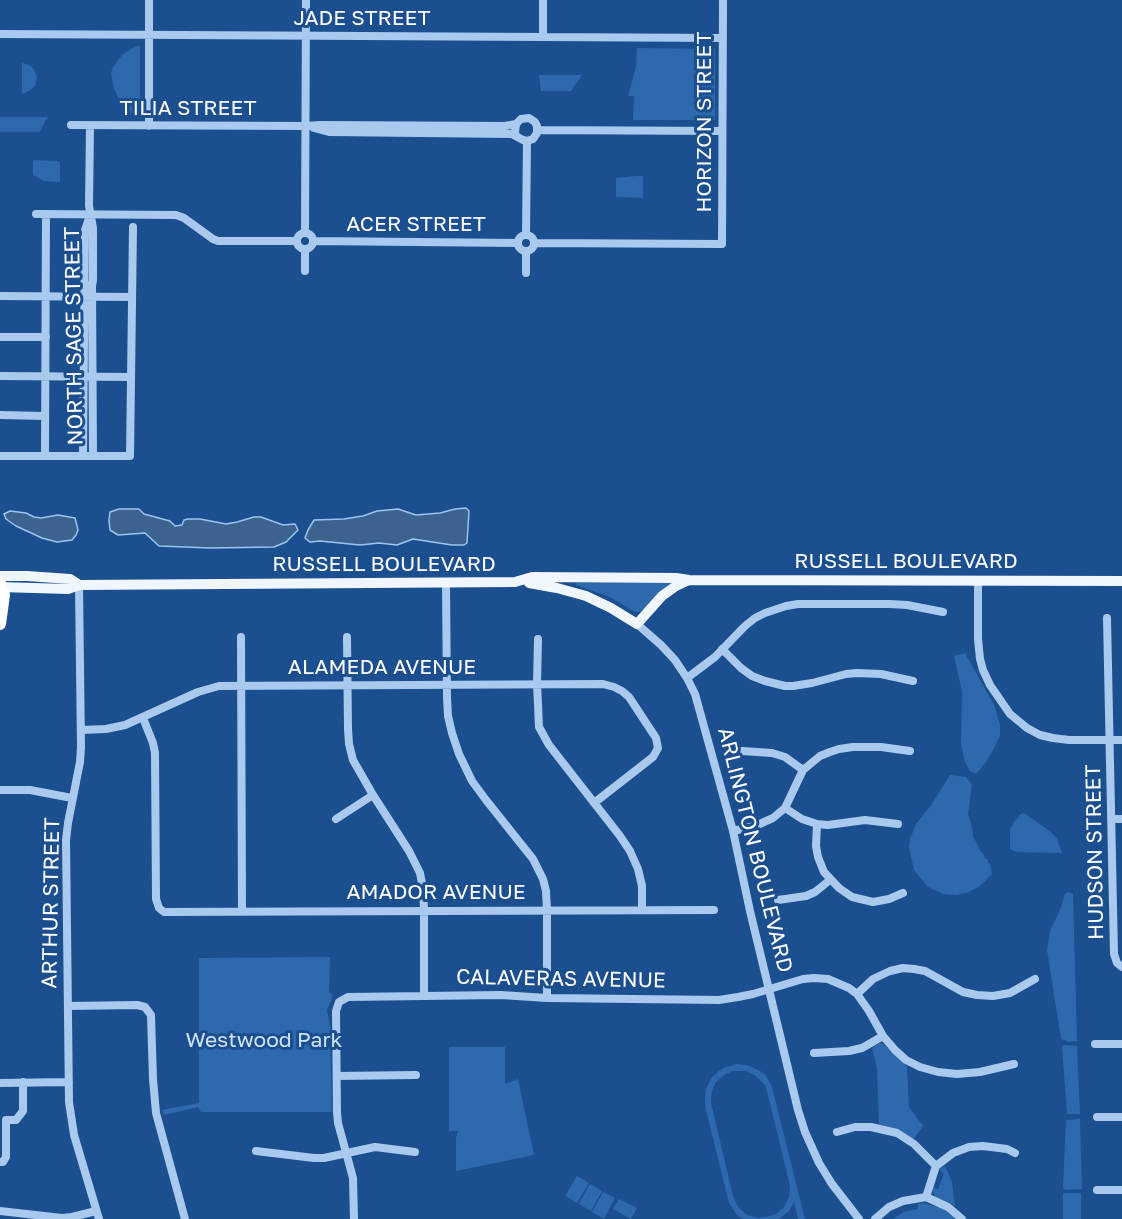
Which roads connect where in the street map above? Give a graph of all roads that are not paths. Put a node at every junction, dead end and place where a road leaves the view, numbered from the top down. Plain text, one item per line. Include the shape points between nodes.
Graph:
1 (149, 0) edge
2 (306, 0) edge
3 (543, 0) edge
4 (723, 0) edge
5 (0, 34) edge
6 (149, 35) junction
7 (306, 36) junction
8 (543, 37) junction
9 (723, 38) junction
10 (516, 124) junction
11 (71, 125) dead end
12 (90, 126) junction
13 (149, 126) junction
14 (305, 126) junction
15 (538, 130) junction
16 (722, 130) junction
17 (516, 136) junction
18 (526, 141) junction
19 (36, 214) dead end
20 (46, 214) junction
21 (90, 215) junction
22 (133, 227) dead end
23 (305, 233) junction
24 (526, 235) junction
25 (297, 241) junction
26 (313, 242) junction
27 (518, 243) junction
28 (534, 243) junction
29 (305, 249) junction
30 (526, 251) junction
31 (305, 272) dead end
32 (526, 273) dead end
33 (0, 296) edge
34 (46, 296) junction
35 (88, 296) junction
36 (132, 297) junction
37 (0, 337) edge
38 (46, 337) junction
39 (0, 376) edge
40 (45, 376) junction
41 (89, 377) junction
42 (131, 377) junction
43 (0, 416) edge
44 (45, 416) junction
45 (0, 456) edge
46 (45, 456) junction
47 (83, 456) junction
48 (93, 456) junction
49 (689, 580) junction
50 (978, 580) junction
51 (1122, 581) edge
52 (515, 582) junction
53 (1, 583) edge
54 (446, 583) junction
55 (79, 585) junction
56 (943, 612) dead end
57 (1107, 618) dead end
58 (0, 624) edge
59 (637, 624) junction
60 (347, 637) dead end
61 (241, 638) dead end
62 (538, 639) dead end
63 (722, 649) junction
64 (687, 678) junction
65 (913, 681) dead end
66 (537, 684) junction
67 (348, 685) junction
68 (447, 685) junction
69 (242, 686) junction
70 (143, 718) junction
71 (81, 730) junction
72 (1110, 740) junction
73 (1122, 740) edge
74 (742, 751) dead end
75 (910, 751) dead end
76 (803, 770) junction
77 (0, 790) edge
78 (373, 795) junction
79 (72, 798) junction
80 (594, 803) junction
81 (785, 808) junction
82 (336, 819) dead end
83 (1112, 819) junction
84 (1122, 819) edge
85 (818, 824) junction
86 (898, 824) dead end
87 (733, 831) junction
88 (830, 880) junction
89 (903, 893) dead end
90 (1118, 893) edge
91 (778, 900) dead end
92 (424, 910) junction
93 (547, 910) junction
94 (642, 910) junction
95 (714, 910) dead end
96 (242, 911) junction
97 (1120, 965) edge
98 (1035, 979) dead end
99 (769, 989) junction
100 (857, 994) junction
101 (424, 996) junction
102 (547, 998) junction
103 (68, 1006) junction
104 (883, 1036) junction
105 (1095, 1044) dead end
106 (1122, 1044) edge
107 (814, 1053) dead end
108 (1014, 1064) dead end
109 (416, 1075) dead end
110 (337, 1076) junction
111 (23, 1082) junction
112 (69, 1082) junction
113 (0, 1083) edge
114 (1097, 1117) dead end
115 (1122, 1117) edge
116 (837, 1132) dead end
117 (256, 1151) dead end
118 (416, 1152) dead end
119 (346, 1153) junction
120 (1015, 1153) dead end
121 (0, 1162) edge
122 (936, 1166) junction
123 (1097, 1190) dead end
124 (1122, 1190) edge
125 (926, 1197) junction
126 (0, 1211) edge
127 (97, 1215) edge
128 (185, 1219) edge
129 (354, 1219) edge
130 (859, 1219) edge
131 (875, 1219) edge
132 (962, 1219) edge

1 - 6 street
2 - 7 street
3 - 8 street
4 - 9 street, HORIZON STREET
5 - 6 street, JADE STREET
6 - 7 street, JADE STREET
6 - 13 street
7 - 8 street, JADE STREET
7 - 14 street
8 - 9 street, JADE STREET
9 - 16 street, HORIZON STREET
10 - 14 street, TILIA STREET
10 - 15 street via 529,118
10 - 17 street
11 - 12 street, TILIA STREET
12 - 13 street, TILIA STREET
12 - 21 street, NORTH SAGE STREET
13 - 14 street, TILIA STREET
14 - 17 street, TILIA STREET via 329,132
14 - 23 street
15 - 16 street
15 - 18 street via 533,139
16 - 28 street, HORIZON STREET via 722,244
17 - 18 street
18 - 24 street
19 - 20 street
20 - 21 street
20 - 34 street
21 - 25 street via 176,215 218,241
21 - 35 street, NORTH SAGE STREET via 93,280
22 - 36 street
23 - 25 street
23 - 26 street
24 - 27 street
24 - 28 street
25 - 29 street
26 - 27 street, ACER STREET
26 - 29 street
27 - 30 street
28 - 30 street
29 - 31 street
30 - 32 street
33 - 34 street
34 - 35 street
34 - 38 street
35 - 36 street
35 - 41 street, NORTH SAGE STREET
36 - 42 street
37 - 38 street
38 - 40 street
39 - 40 street
40 - 41 street
40 - 44 street
41 - 42 street
41 - 47 street, NORTH SAGE STREET
41 - 48 street, NORTH SAGE STREET
42 - 48 street via 130,456
43 - 44 street
44 - 46 street
45 - 46 street
46 - 47 street
47 - 48 street
49 - 50 main road, RUSSELL BOULEVARD
49 - 52 main road, RUSSELL BOULEVARD via 532,578
49 - 59 main road via 662,596
50 - 51 main road, RUSSELL BOULEVARD
50 - 72 street via 980,659 1005,709 1027,728 1047,737
52 - 54 main road, RUSSELL BOULEVARD
52 - 59 main road, ARLINGTON BOULEVARD via 586,596
53 - 55 main road, RUSSELL BOULEVARD via 68,589
53 - 58 highway via 4,596
54 - 55 main road, RUSSELL BOULEVARD
54 - 68 street
55 - 71 street, ARTHUR STREET
56 - 63 street via 890,604 786,606 755,618
57 - 72 street, HUDSON STREET
59 - 64 street, ARLINGTON BOULEVARD via 675,660
60 - 67 street
61 - 69 street
62 - 66 street
63 - 64 street
63 - 65 street via 752,676 785,686 857,672
64 - 87 street, ARLINGTON BOULEVARD via 701,710
66 - 68 street, ALAMEDA AVENUE
66 - 80 street via 539,726 544,737
66 - 80 street, ALAMEDA AVENUE via 614,687 634,703 656,738 658,748 653,757
67 - 68 street, ALAMEDA AVENUE
67 - 69 street, ALAMEDA AVENUE
67 - 78 street via 349,744 353,760
68 - 93 street via 447,710 464,765 481,794 538,867 545,885
69 - 70 street, ALAMEDA AVENUE via 219,686 198,692
69 - 96 street
70 - 71 street, ALAMEDA AVENUE via 116,728
70 - 96 street, AMADOR AVENUE via 155,753 159,908 171,913
71 - 79 street, ARTHUR STREET via 80,762
72 - 73 street
72 - 83 street, HUDSON STREET
74 - 76 street via 785,757
75 - 76 street via 881,747 839,749 820,756
76 - 81 street
77 - 79 street via 30,790
78 - 82 street
78 - 92 street via 420,873
79 - 103 street, ARTHUR STREET via 66,840
80 - 94 street via 634,858 642,886
81 - 85 street
81 - 87 street via 762,824
83 - 84 street
83 - 90 street, HUDSON STREET
85 - 86 street via 865,820
85 - 88 street via 816,851
87 - 99 street, ARLINGTON BOULEVARD
88 - 89 street via 860,900 873,902
88 - 91 street via 806,896
90 - 97 street, HUDSON STREET via 1114,954
92 - 93 street, AMADOR AVENUE
92 - 96 street, AMADOR AVENUE
92 - 101 street
93 - 94 street, AMADOR AVENUE
93 - 102 street
94 - 95 street, AMADOR AVENUE
98 - 100 street via 1010,993 977,995 963,992 925,971 903,968 873,979
99 - 100 street, CALAVERAS AVENUE via 814,978 828,979
99 - 102 street, CALAVERAS AVENUE via 719,1000
99 - 130 street, ARLINGTON BOULEVARD via 805,1132 832,1184
100 - 104 street
101 - 102 street, CALAVERAS AVENUE
101 - 110 street, CALAVERAS AVENUE via 342,999 336,1008
103 - 112 street, ARTHUR STREET
103 - 128 street via 137,1005 145,1007 151,1015 156,1113
104 - 107 street via 862,1048
104 - 108 street via 906,1060 938,1072 967,1074
105 - 106 street
109 - 110 street
110 - 119 street via 338,1123
111 - 112 street
111 - 113 street
111 - 121 street via 23,1111 16,1120 6,1120 6,1157
112 - 127 street, ARTHUR STREET via 74,1135
114 - 115 street
116 - 122 street via 871,1127 897,1133
117 - 119 street via 314,1158
118 - 119 street via 375,1147
119 - 129 street via 353,1178
120 - 122 street via 969,1147
122 - 125 street
123 - 124 street
125 - 131 street via 889,1207
125 - 132 street
126 - 127 street via 62,1218

